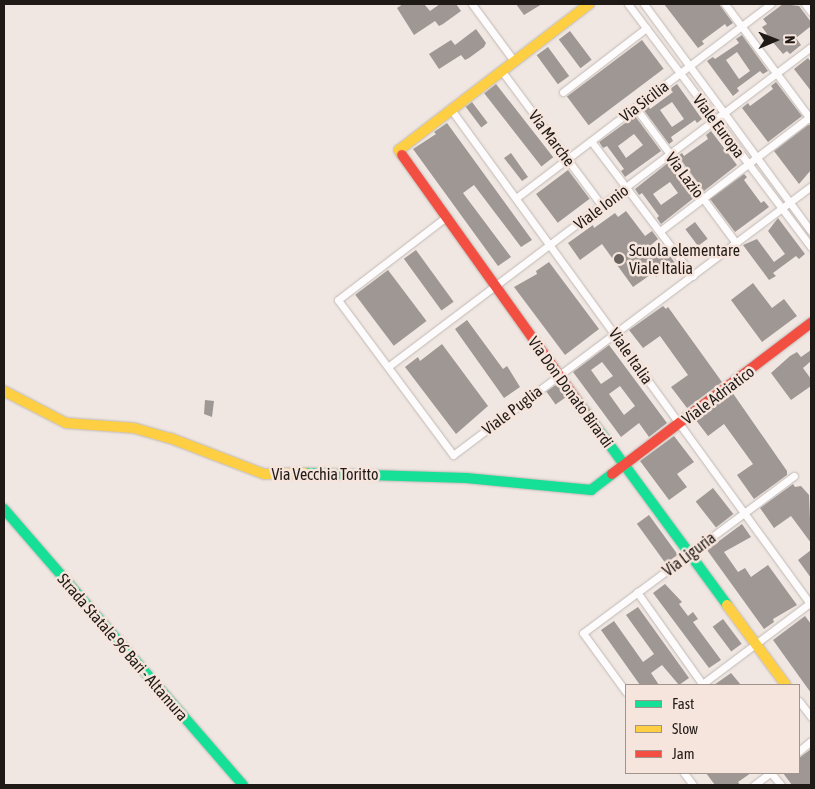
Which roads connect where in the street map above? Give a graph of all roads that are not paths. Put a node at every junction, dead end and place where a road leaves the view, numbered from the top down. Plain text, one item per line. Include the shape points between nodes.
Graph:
1 (472, 4) edge
2 (589, 4) edge
3 (628, 4) edge
4 (644, 4) edge
5 (725, 4) edge
6 (771, 4) edge
7 (805, 4) edge
8 (811, 12) edge
9 (741, 26) junction
10 (646, 28) junction
11 (811, 47) edge
12 (514, 61) junction
13 (690, 65) junction
14 (501, 70) junction
15 (679, 73) junction
16 (777, 73) junction
17 (563, 92) dead end
18 (635, 107) junction
19 (450, 108) junction
20 (724, 113) junction
21 (811, 118) edge
22 (715, 121) junction
23 (591, 141) junction
24 (670, 154) junction
25 (757, 157) junction
26 (567, 159) junction
27 (748, 164) junction
28 (811, 186) edge
29 (627, 187) junction
30 (516, 198) junction
31 (702, 198) junction
32 (790, 202) junction
33 (602, 206) junction
34 (782, 208) junction
35 (446, 217) junction
36 (660, 230) junction
37 (811, 231) edge
38 (736, 243) junction
39 (550, 245) junction
40 (811, 247) edge
41 (693, 276) junction
42 (496, 287) junction
43 (811, 323) edge
44 (615, 334) junction
45 (389, 366) junction
46 (559, 375) junction
47 (4, 391) edge
48 (679, 424) junction
49 (623, 465) junction
50 (794, 476) dead end
51 (4, 509) edge
52 (744, 512) junction
53 (690, 554) junction
54 (637, 592) junction
55 (811, 603) edge
56 (755, 646) junction
57 (701, 684) edge
58 (703, 684) edge
59 (785, 684) edge
60 (625, 691) edge
61 (800, 702) edge
62 (811, 717) edge
63 (811, 741) edge
64 (800, 750) edge
65 (685, 774) edge
66 (770, 774) edge
67 (772, 774) edge
68 (243, 785) edge
69 (693, 785) edge
70 (754, 785) edge
71 (780, 785) edge

1 - 12 street
2 - 12 street
3 - 10 street, Viale Europa
4 - 13 street, Viale Europa
5 - 9 street
6 - 9 street, Via Sicilia
7 - 8 street
9 - 13 street, Via Sicilia
9 - 16 street
10 - 15 street, Viale Europa
10 - 17 street
11 - 16 street, Viale Ionio
12 - 14 street
13 - 15 street, Via Sicilia
13 - 20 street, Viale Europa
14 - 19 street
14 - 26 street, Via Marche
15 - 18 street, Via Sicilia
15 - 22 street, Viale Europa
16 - 20 street, Viale Ionio
16 - 21 street
18 - 23 street, Via Sicilia
18 - 24 street, Via Lazio
19 - 30 street, Viale Italia
19 - 35 street, Via Don Donato Birardi via 399,150
20 - 22 street, Viale Ionio
20 - 25 street, Viale Europa
21 - 25 street
22 - 24 street, Viale Ionio
22 - 27 street, Viale Europa
23 - 26 street, Via Sicilia
23 - 29 street
24 - 29 street, Viale Ionio
24 - 31 street, Via Lazio
25 - 27 street
25 - 32 street, Viale Europa
26 - 30 street, Via Sicilia
26 - 33 street, Via Marche
27 - 31 street
27 - 34 street, Viale Europa
28 - 32 street, Viale Puglia
29 - 33 street, Viale Ionio
29 - 36 street
30 - 39 street, Viale Italia
31 - 36 street
31 - 38 street, Via Lazio
32 - 34 street, Viale Puglia
32 - 37 street, Viale Europa
33 - 39 street, Viale Ionio
34 - 38 street, Viale Puglia
34 - 40 street, Viale Europa
35 - 42 street, Via Don Donato Birardi
35 - 45 street via 338,300
36 - 41 street
38 - 41 street, Viale Puglia
39 - 42 street, Viale Ionio
39 - 44 street, Viale Italia
41 - 44 street, Viale Puglia
42 - 45 street, Viale Ionio
42 - 46 street, Via Don Donato Birardi
43 - 48 street, Viale Adriatico
44 - 46 street, Viale Puglia
44 - 48 street, Viale Italia
45 - 46 street, Viale Puglia via 453,455
46 - 49 street, Via Don Donato Birardi
47 - 49 street, Via Vecchia Toritto via 66,423 134,428 170,438 264,474 466,478 591,490
48 - 49 street, Viale Adriatico
48 - 52 street, Viale Italia
49 - 53 street, Via Don Donato Birardi
50 - 52 street, Via Liguria
51 - 68 street, Strada Statale 96 Bari - Altamura
52 - 53 street, Via Liguria
52 - 55 street, Viale Italia
53 - 54 street, Via Liguria
53 - 56 street, Via Don Donato Birardi
54 - 57 street
54 - 60 street, Via Liguria via 583,633
55 - 56 street
56 - 58 street
56 - 59 street, Via Don Donato Birardi
61 - 62 street
63 - 64 street
65 - 69 street
66 - 70 street
67 - 71 street

